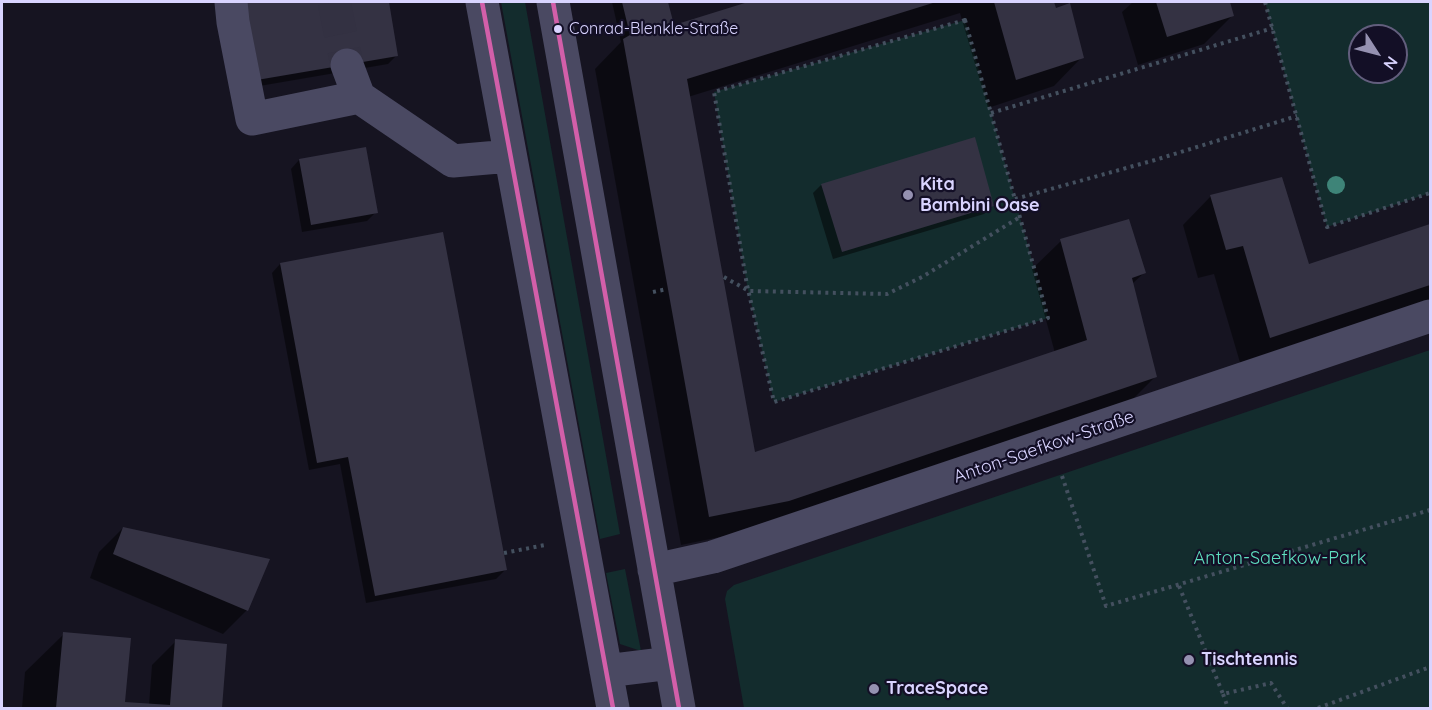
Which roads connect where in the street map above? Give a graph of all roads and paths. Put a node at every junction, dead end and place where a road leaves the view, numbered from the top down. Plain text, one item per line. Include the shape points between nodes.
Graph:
1 (231, 2) edge
2 (482, 2) edge
3 (553, 2) edge
4 (1265, 2) edge
5 (1273, 28) junction
6 (347, 65) tunnel mouth
7 (359, 97) junction
8 (991, 113) junction
9 (1297, 116) junction
10 (510, 156) junction
11 (1431, 193) edge
12 (1015, 199) junction
13 (1020, 217) junction
14 (724, 277) dead end
15 (668, 289) dead end
16 (749, 291) junction
17 (653, 292) dead end
18 (1431, 316) edge
19 (1059, 467) dead end
20 (1431, 510) edge
21 (545, 545) dead end
22 (504, 553) dead end
23 (654, 570) junction
24 (1179, 586) junction
25 (670, 663) junction
26 (1431, 668) edge
27 (606, 671) junction
28 (1223, 694) junction
29 (613, 708) edge
30 (679, 708) edge
31 (1228, 708) edge
32 (1287, 708) edge
33 (1318, 708) edge

1 - 7 street via 252,118
2 - 10 street
3 - 23 street
4 - 5 path
5 - 8 path
5 - 9 path
6 - 7 street
7 - 10 street via 453,161
8 - 12 path
8 - 16 path via 965,21 714,92
9 - 11 path via 1327,227
9 - 12 path
10 - 27 street
12 - 13 path
13 - 16 path via 887,294
13 - 16 path via 1048,318 774,402
14 - 16 path
15 - 17 path
18 - 23 street, Anton-Saefkow-Straße via 724,554
19 - 24 path via 1106,606
20 - 24 path
21 - 22 path
23 - 25 street
24 - 28 path
25 - 27 street
25 - 30 street
26 - 33 path
27 - 29 street
28 - 31 path
28 - 32 path via 1271,682

